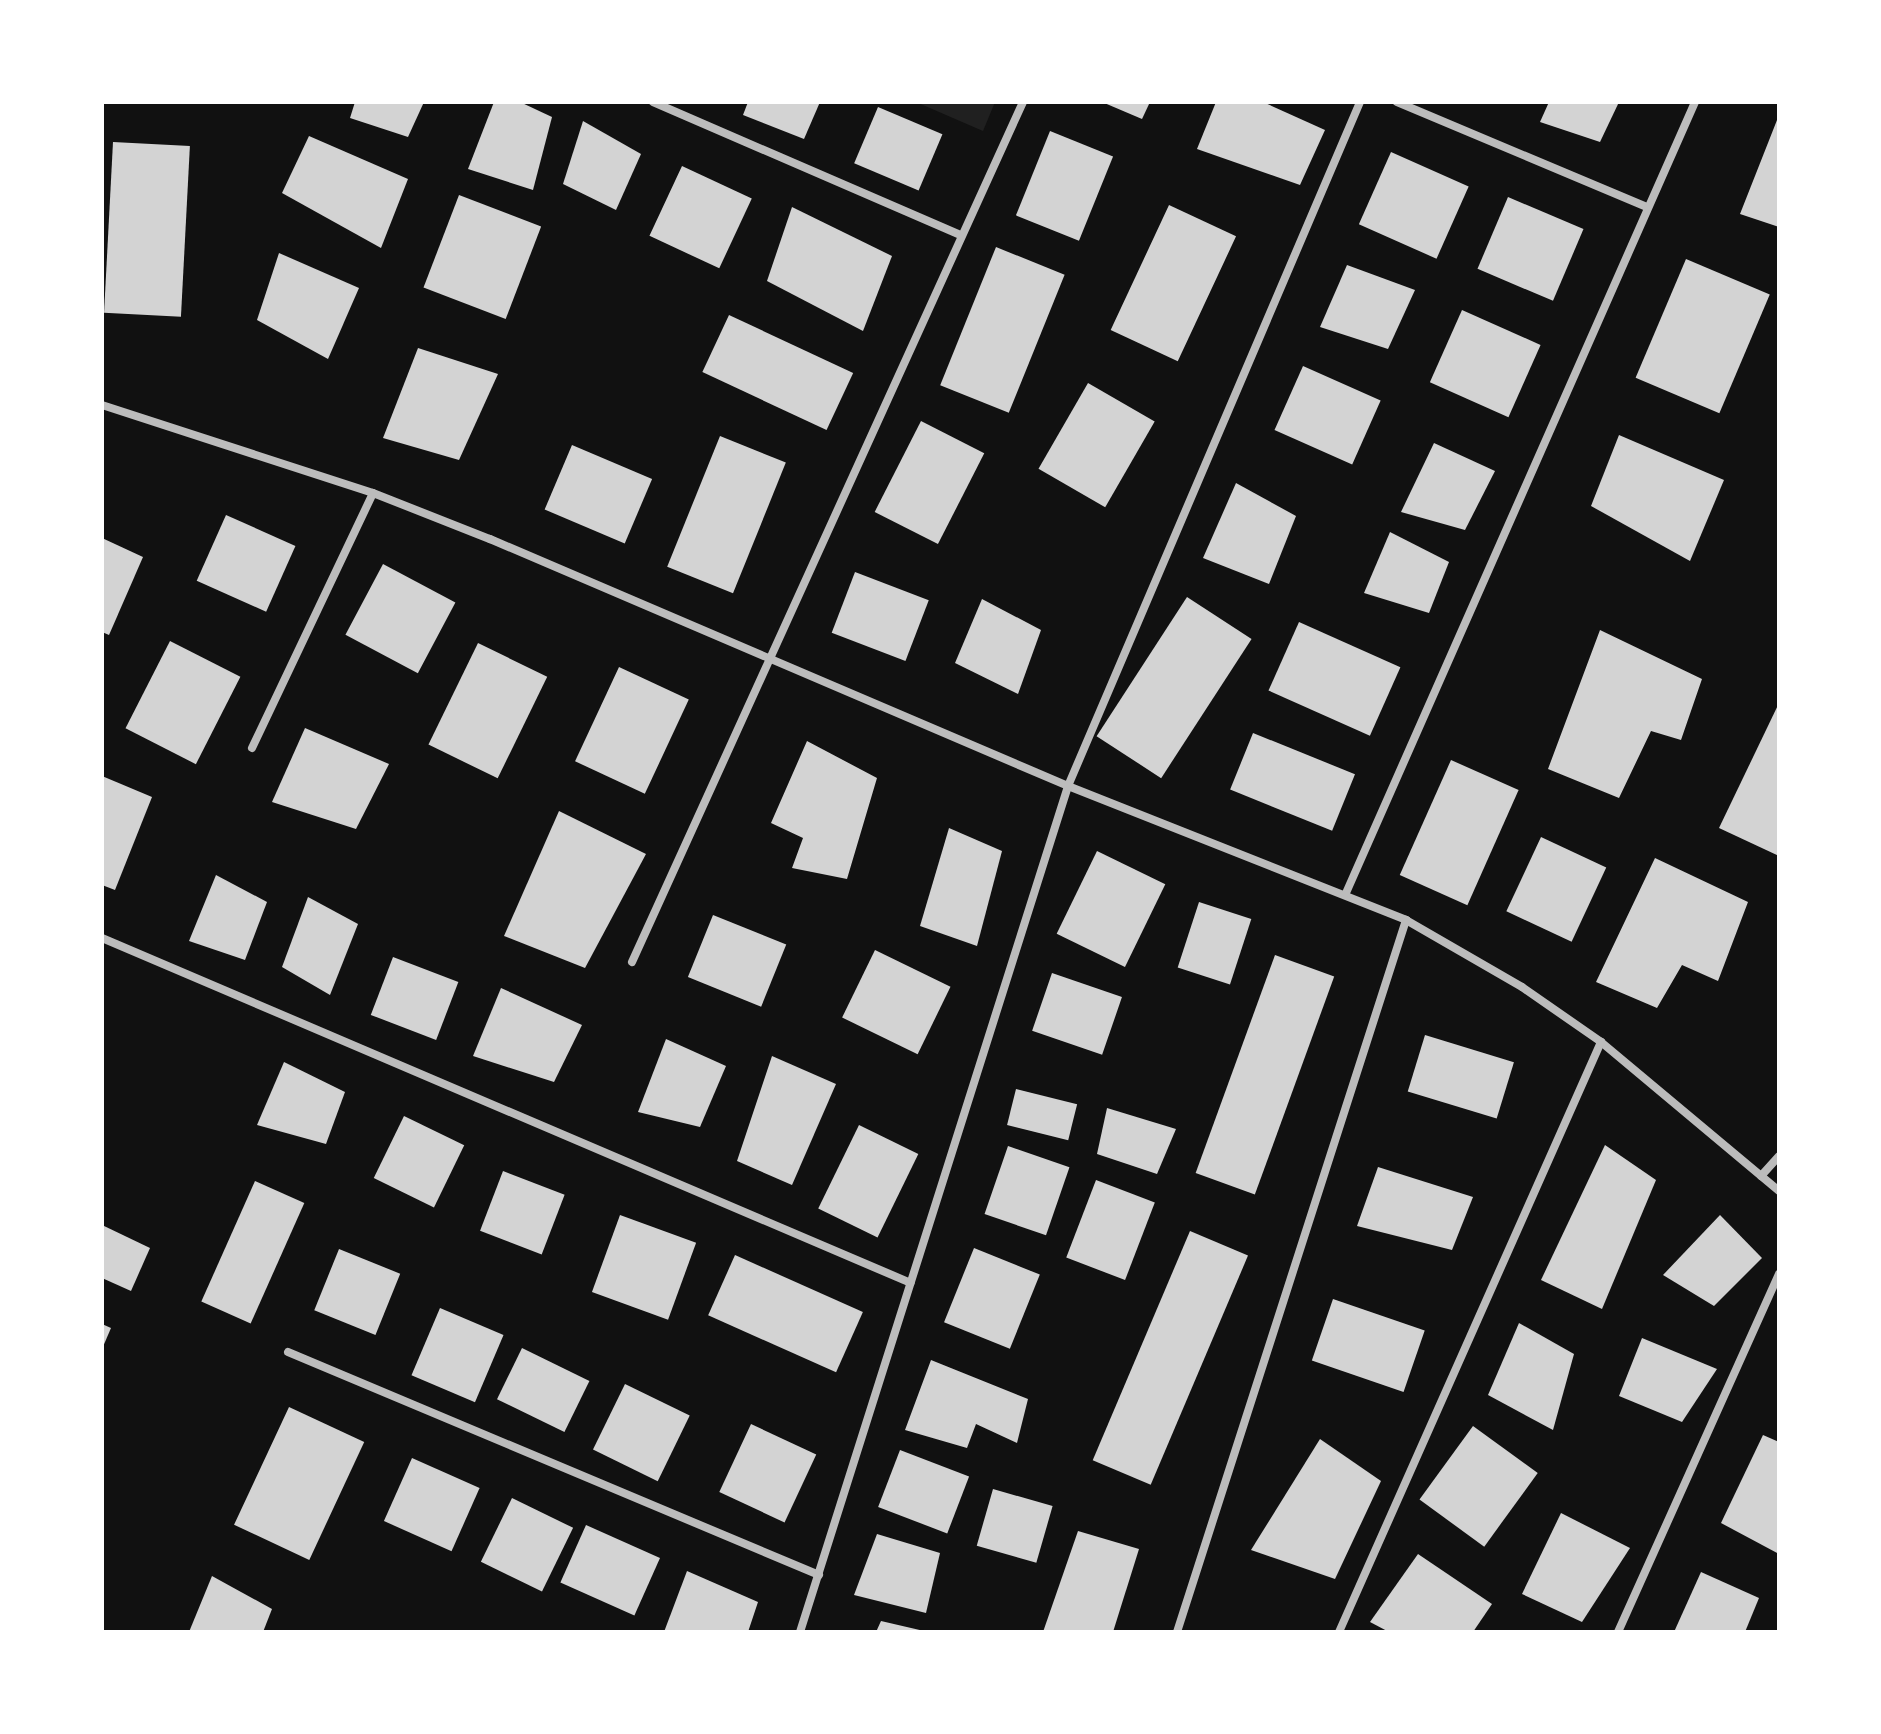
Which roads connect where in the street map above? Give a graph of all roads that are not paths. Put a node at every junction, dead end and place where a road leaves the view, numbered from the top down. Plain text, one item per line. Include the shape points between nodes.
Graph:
1 (653, 102) edge
2 (1023, 102) edge
3 (1360, 102) edge
4 (1397, 102) edge
5 (1695, 102) edge
6 (1647, 207) junction
7 (961, 235) junction
8 (102, 405) edge
9 (373, 493) junction
10 (769, 658) junction
11 (252, 748) dead end
12 (1068, 786) junction
13 (1346, 893) junction
14 (1406, 920) junction
15 (102, 938) edge
16 (632, 962) dead end
17 (1601, 1042) junction
18 (1779, 1156) edge
19 (1761, 1176) junction
20 (1779, 1191) edge
21 (1779, 1274) edge
22 (911, 1283) junction
23 (288, 1352) dead end
24 (819, 1575) junction
25 (800, 1632) edge
26 (1177, 1632) edge
27 (1339, 1632) edge
28 (1618, 1632) edge

1 - 7 street
2 - 7 street
3 - 12 street
4 - 6 street
5 - 6 street
6 - 13 street
7 - 10 street
8 - 9 street
9 - 10 street
9 - 11 street
10 - 12 street
10 - 16 street
12 - 13 street
12 - 22 street
13 - 14 street
14 - 17 street via 1522,987
14 - 26 street
15 - 22 street
17 - 19 street
17 - 27 street
18 - 19 street
19 - 20 street
21 - 28 street
22 - 24 street
23 - 24 street
24 - 25 street

